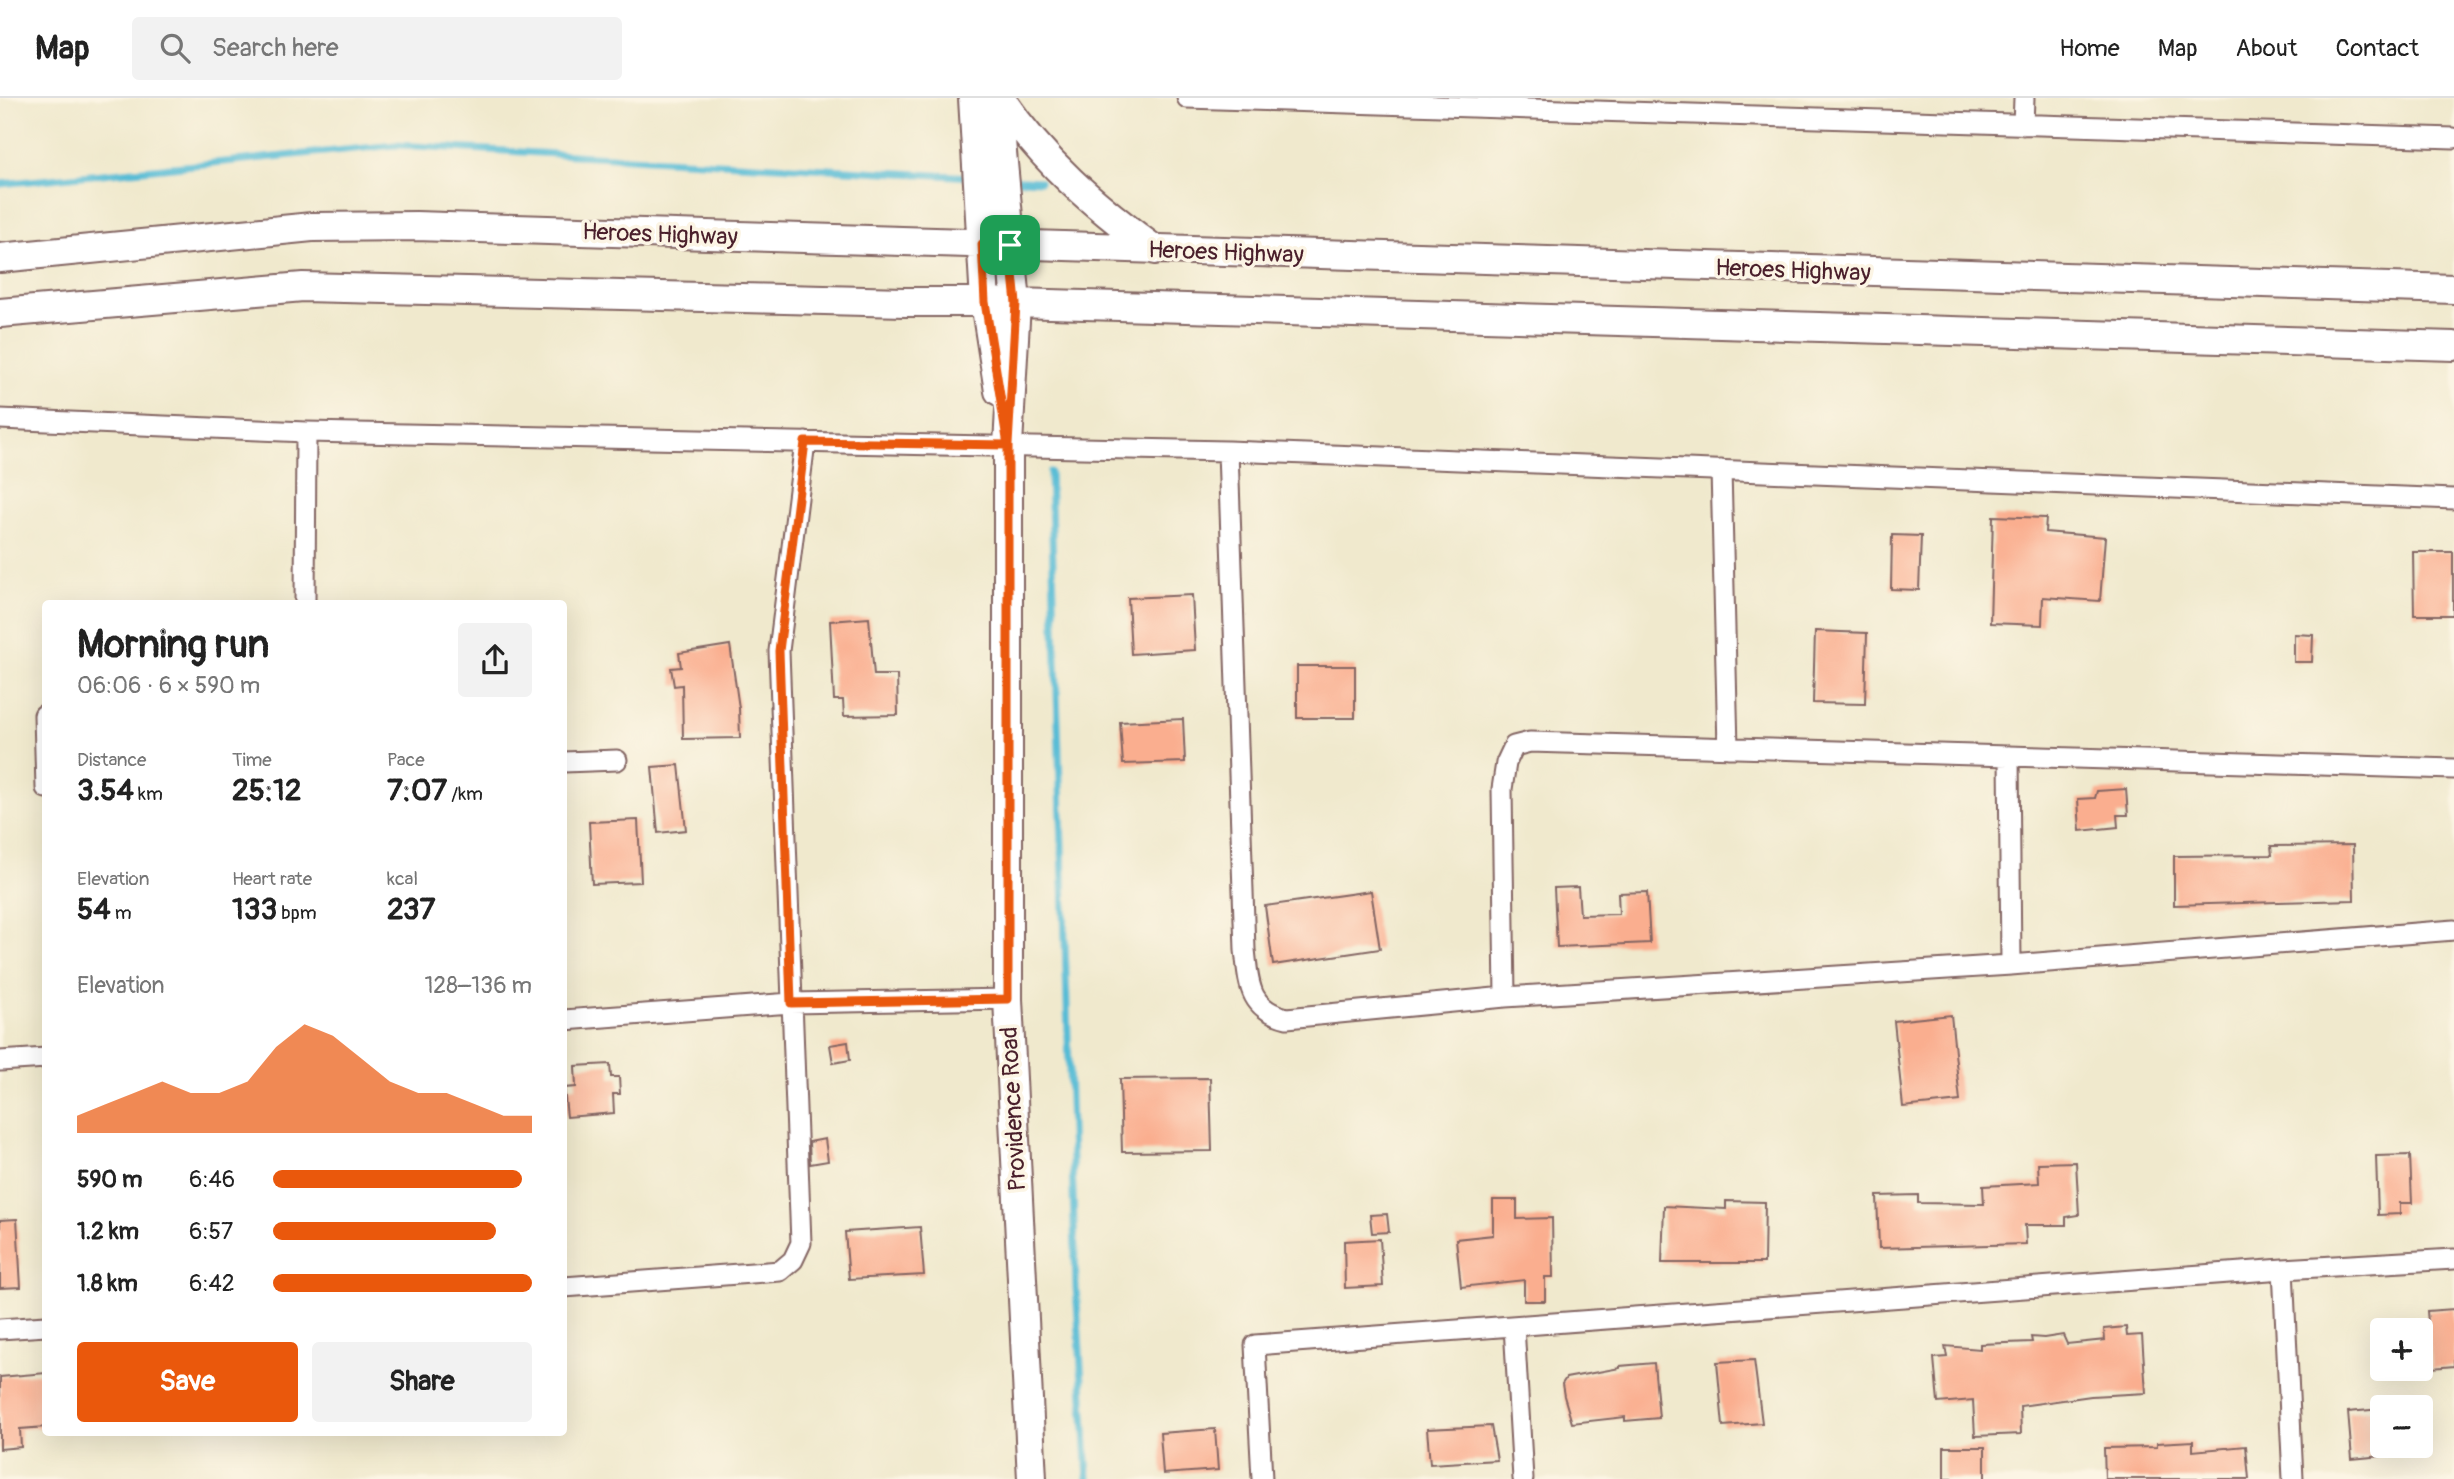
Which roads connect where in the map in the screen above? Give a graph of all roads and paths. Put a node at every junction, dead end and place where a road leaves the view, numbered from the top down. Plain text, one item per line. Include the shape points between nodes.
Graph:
1 (973, 98) edge
2 (998, 98) edge
3 (1187, 98) edge
4 (2024, 98) edge
5 (1219, 99) edge
6 (1507, 104) edge
7 (2023, 125) junction
8 (2454, 138) edge
9 (982, 244) junction
10 (1010, 245) junction
11 (1155, 250) junction
12 (0, 258) edge
13 (2454, 289) edge
14 (985, 302) junction
15 (1016, 303) junction
16 (0, 313) edge
17 (2454, 346) edge
18 (0, 419) edge
19 (306, 432) junction
20 (805, 442) junction
21 (1008, 445) junction
22 (1228, 451) junction
23 (1721, 470) junction
24 (2454, 499) edge
25 (305, 600) edge
26 (1728, 748) junction
27 (2009, 756) junction
28 (617, 760) dead end
29 (567, 762) edge
30 (2454, 769) edge
31 (2454, 930) edge
32 (2011, 965) junction
33 (1505, 997) junction
34 (1008, 999) junction
35 (791, 1003) junction
36 (567, 1020) edge
37 (42, 1058) edge
38 (0, 1061) edge
39 (2454, 1259) edge
40 (2283, 1269) junction
41 (567, 1287) edge
42 (42, 1325) edge
43 (1514, 1326) junction
44 (0, 1329) edge
45 (1032, 1479) edge
46 (1262, 1479) edge
47 (1523, 1479) edge
48 (2293, 1479) edge

1 - 9 main road, Providence Road
2 - 10 main road, Providence Road
2 - 11 main road via 1054,166
3 - 5 street
4 - 7 street
5 - 6 street
6 - 7 street
7 - 8 street
9 - 10 main road, Heroes Highway
9 - 12 main road, Heroes Highway via 430,226 312,227
9 - 14 main road, Providence Road
10 - 11 main road, Heroes Highway
10 - 15 main road, Providence Road
11 - 13 main road, Heroes Highway
14 - 15 main road
14 - 16 main road via 303,287
14 - 21 main road, Providence Road
15 - 17 main road
15 - 21 main road, Providence Road
18 - 19 street
19 - 20 street
19 - 25 street
20 - 21 street
20 - 35 street via 779,651
21 - 22 street
21 - 34 main road, Providence Road
22 - 23 street
22 - 33 street via 1250,992 1273,1015 1287,1018
23 - 24 street
23 - 26 street
26 - 27 street
26 - 33 street via 1530,742 1514,746 1502,789
27 - 30 street
27 - 32 street
28 - 29 street
31 - 32 street
32 - 33 street
34 - 35 street
34 - 45 main road, Providence Road
35 - 36 street
35 - 41 street via 801,1243 793,1260 780,1270
37 - 38 street
39 - 40 street
40 - 43 street
40 - 48 street
42 - 44 street
43 - 46 street via 1255,1345
43 - 47 street

